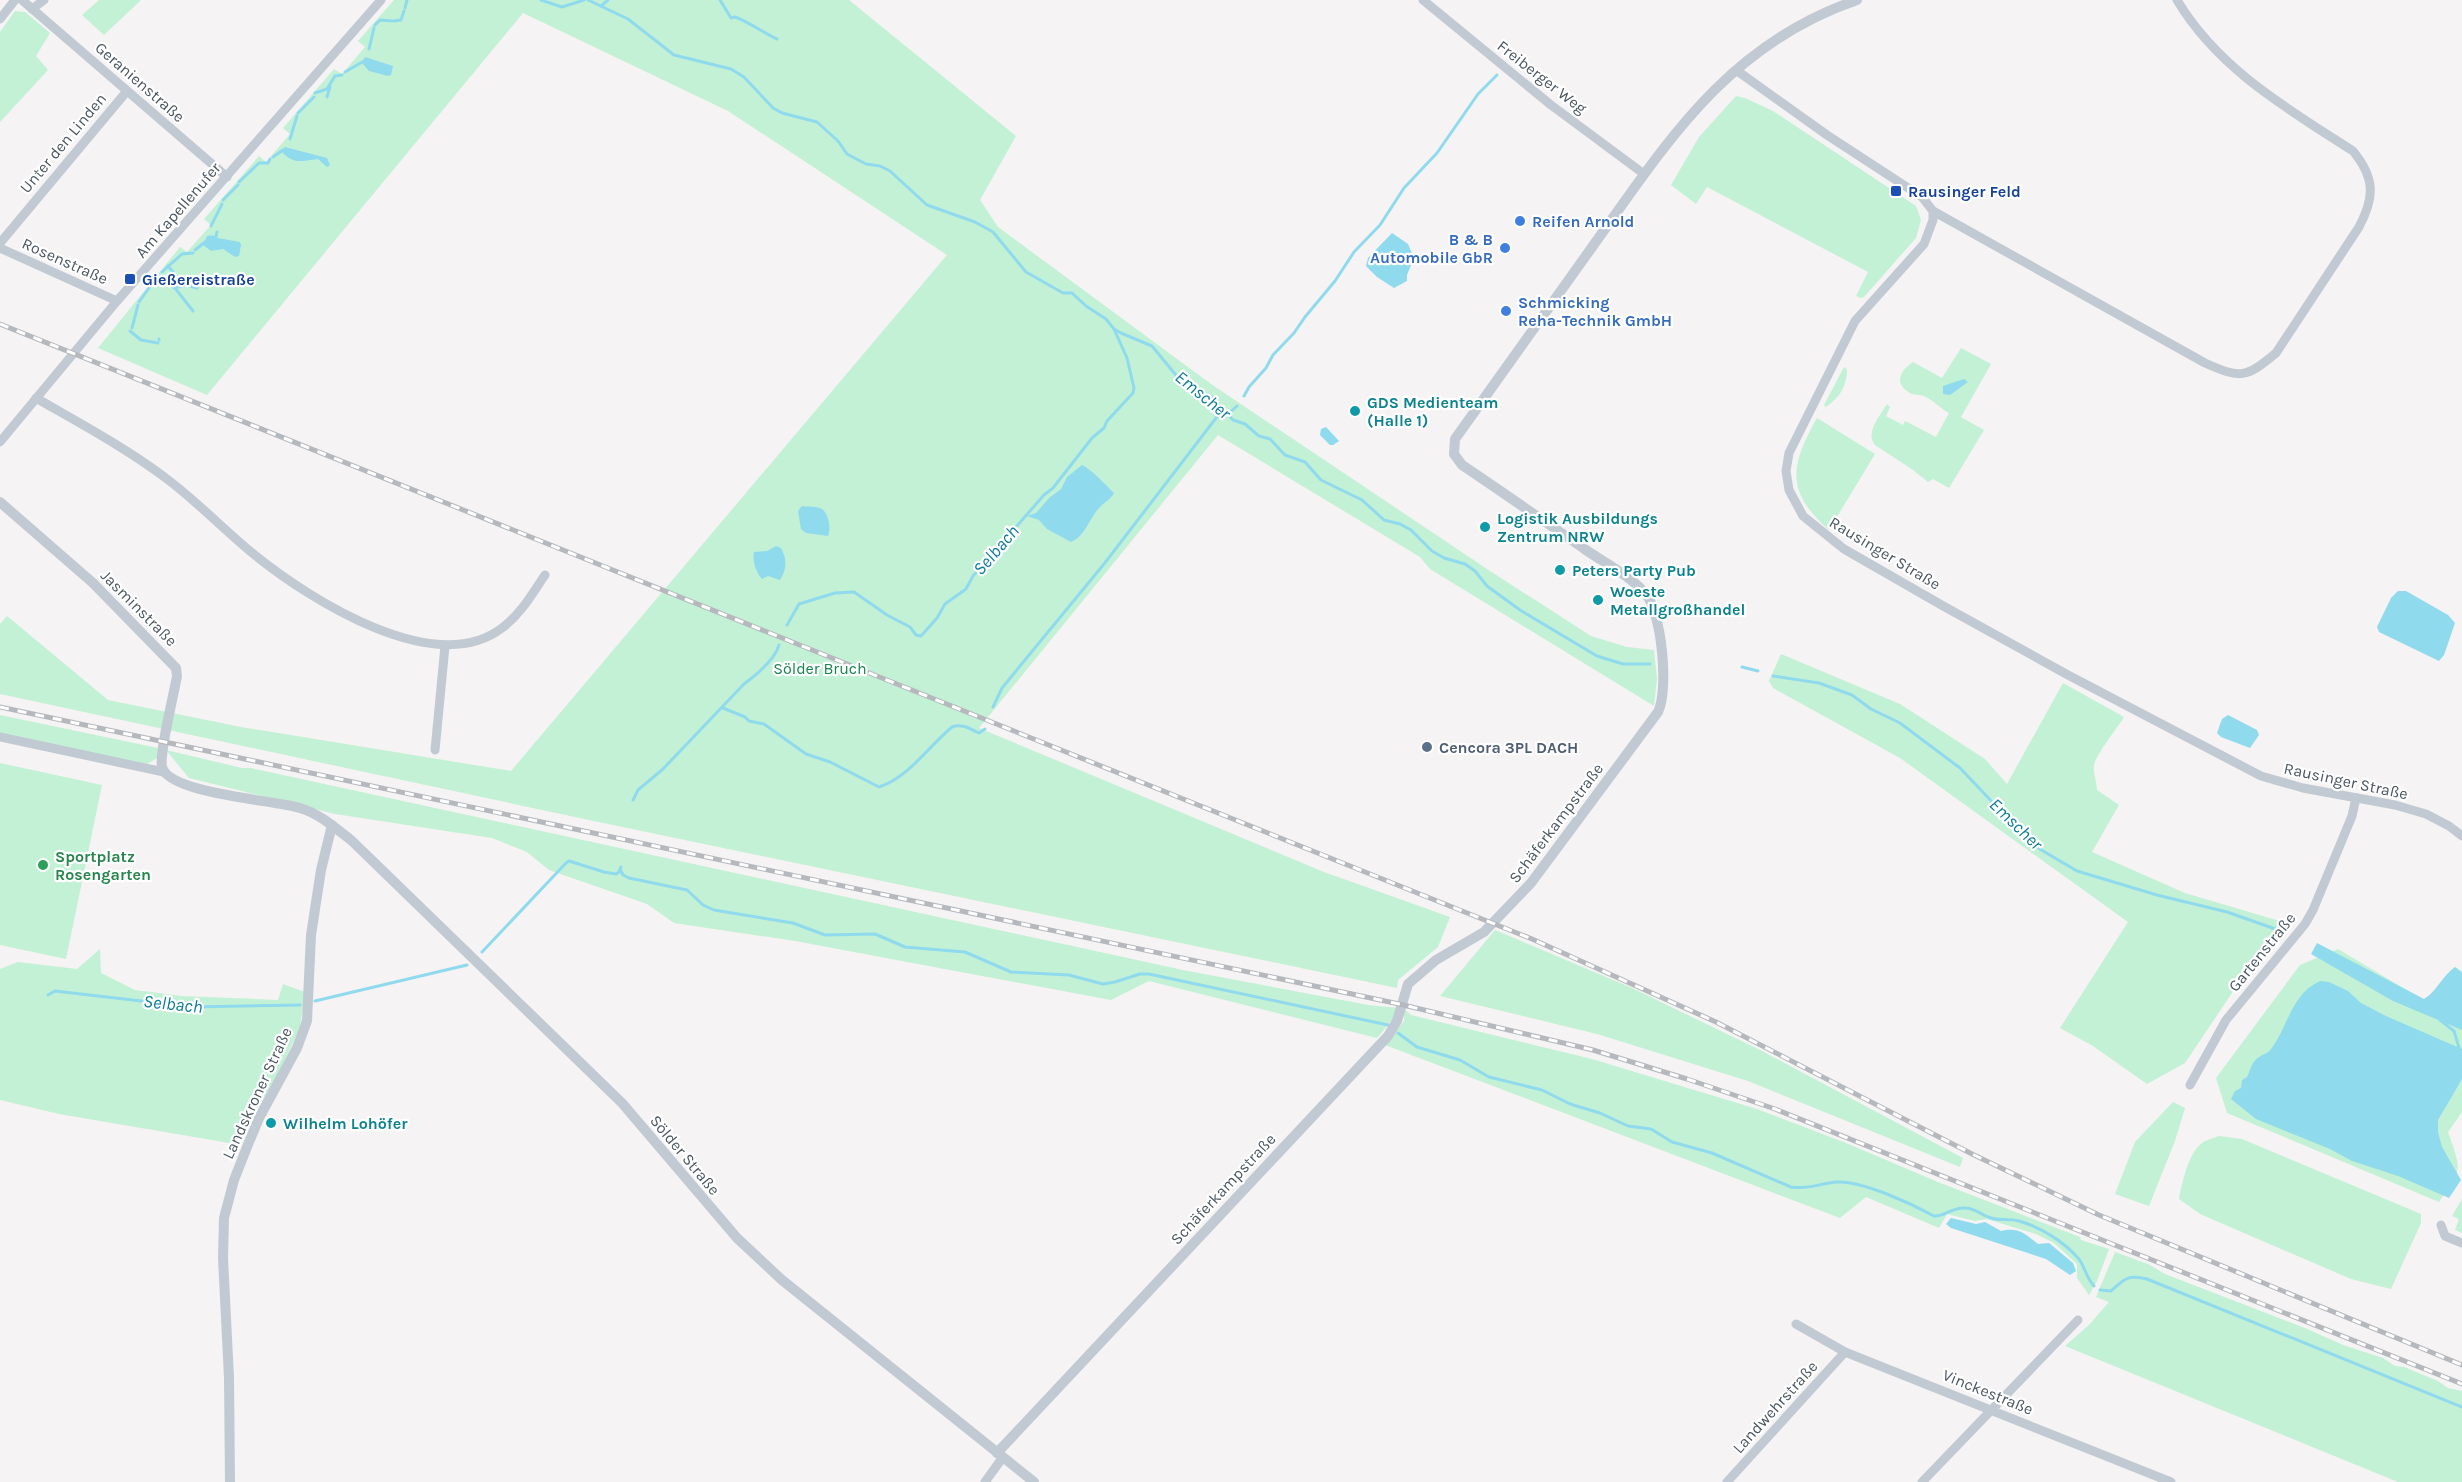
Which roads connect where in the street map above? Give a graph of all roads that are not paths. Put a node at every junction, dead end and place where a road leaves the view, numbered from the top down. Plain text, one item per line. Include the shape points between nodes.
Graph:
1 (15, 0) edge
2 (22, 0) edge
3 (44, 0) edge
4 (381, 0) edge
5 (1424, 0) edge
6 (1857, 0) edge
7 (2177, 0) edge
8 (32, 9) junction
9 (0, 19) edge
10 (1736, 70) junction
11 (127, 91) junction
12 (1644, 174) junction
13 (227, 177) junction
14 (1933, 212) junction
15 (0, 243) edge
16 (0, 248) edge
17 (117, 301) junction
18 (36, 398) junction
19 (0, 442) edge
20 (0, 501) edge
21 (545, 575) dead end
22 (445, 645) junction
23 (0, 737) edge
24 (435, 750) dead end
25 (164, 772) junction
26 (2356, 798) junction
27 (332, 825) junction
28 (2462, 836) edge
29 (2190, 1085) dead end
30 (2441, 1225) dead end
31 (2462, 1243) edge
32 (2078, 1320) dead end
33 (1796, 1324) dead end
34 (1845, 1352) junction
35 (1991, 1409) junction
36 (1000, 1455) junction
37 (230, 1482) edge
38 (985, 1482) edge
39 (1034, 1482) edge
40 (1727, 1482) edge
41 (1922, 1482) edge
42 (2171, 1482) edge

1 - 9 street
2 - 8 street, Geranienstraße
3 - 8 street
4 - 13 street, Am Kapellenufer
5 - 12 street, Freiberger Weg via 1551,105
6 - 10 street via 1788,33
7 - 14 street via 2237,72 2353,151 2370,180 2370,207 2359,227 2276,353 2259,368 2240,375 2205,363
8 - 11 street, Geranienstraße
10 - 12 street via 1692,111
10 - 14 street via 1922,197
11 - 13 street, Geranienstraße
11 - 15 street, Unter den Linden
12 - 36 street, Schäferkampstraße via 1455,439 1453,448 1462,465 1646,594 1655,613 1663,674 1658,712 1531,884 1484,932 1436,960 1408,984 1397,1021 1388,1036
13 - 17 street, Am Kapellenufer
14 - 26 street, Rausinger Straße via 1923,244 1855,321 1789,453 1789,490 1803,516 1844,549 2221,757 2276,781
16 - 17 street, Rosenstraße
17 - 18 street, Am Kapellenufer
18 - 19 street, Am Kapellenufer
18 - 22 street via 116,444 168,480 255,555 302,589 374,626 421,642
20 - 25 street, Jasminstraße via 93,583 176,668 161,757
21 - 22 street via 502,628 478,641
22 - 24 street
23 - 25 street
25 - 27 street via 193,787 301,808
26 - 28 street, Rausinger Straße via 2426,814
26 - 29 street, Gartenstraße via 2348,826 2305,924 2226,1020
27 - 36 street, Sölder Straße via 622,1103 737,1238 782,1280
27 - 37 street, Landskroner Straße via 312,935 307,1021 297,1048 259,1118 234,1180 224,1218
30 - 31 street via 2445,1236
32 - 35 street
33 - 34 street, Vinckestraße
34 - 35 street, Vinckestraße
34 - 40 street, Landwehrstraße
35 - 41 street
35 - 42 street, Vinckestraße
36 - 38 street
36 - 39 street, Sölder Straße

